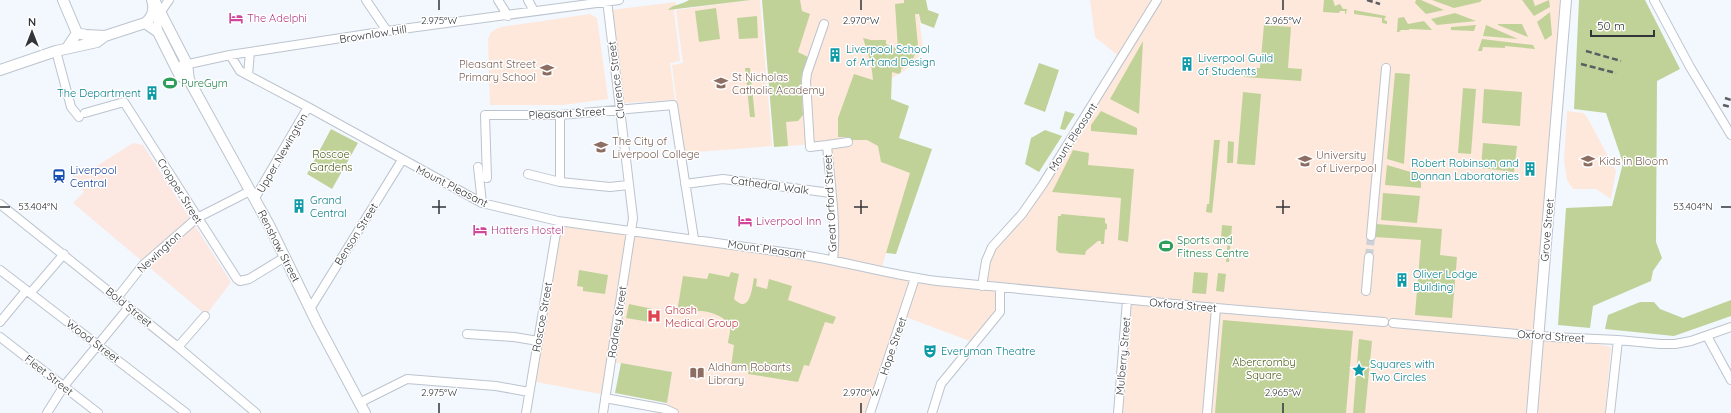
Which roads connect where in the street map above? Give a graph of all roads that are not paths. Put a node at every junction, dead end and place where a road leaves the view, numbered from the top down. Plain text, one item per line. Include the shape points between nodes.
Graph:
1 (63, 0) edge
2 (153, 0) edge
3 (366, 0) edge
4 (498, 0) edge
5 (528, 0) edge
6 (619, 0) edge
7 (1157, 0) edge
8 (1561, 0) edge
9 (1566, 0) edge
10 (1654, 0) edge
11 (607, 1) edge
12 (165, 6) edge
13 (534, 11) junction
14 (508, 16) junction
15 (145, 23) junction
16 (824, 24) dead end
17 (387, 31) junction
18 (158, 32) junction
19 (77, 33) junction
20 (105, 36) junction
21 (1562, 47) junction
22 (67, 48) junction
23 (56, 51) junction
24 (250, 52) junction
25 (230, 55) junction
26 (186, 64) junction
27 (175, 66) junction
28 (1386, 68) dead end
29 (0, 70) edge
30 (248, 75) junction
31 (189, 80) junction
32 (308, 107) junction
33 (619, 110) junction
34 (560, 115) junction
35 (1731, 135) edge
36 (848, 142) dead end
37 (827, 145) junction
38 (402, 160) junction
39 (478, 167) dead end
40 (528, 174) dead end
41 (487, 178) dead end
42 (560, 182) junction
43 (685, 184) junction
44 (628, 185) junction
45 (831, 193) junction
46 (252, 195) junction
47 (482, 203) junction
48 (0, 204) edge
49 (197, 218) junction
50 (558, 221) junction
51 (631, 230) junction
52 (1371, 236) tunnel mouth
53 (694, 239) junction
54 (64, 254) junction
55 (285, 257) junction
56 (1369, 257) tunnel mouth
57 (833, 260) junction
58 (0, 270) edge
59 (915, 278) junction
60 (982, 286) junction
61 (1000, 288) junction
62 (33, 290) dead end
63 (1366, 291) dead end
64 (24, 293) dead end
65 (117, 298) junction
66 (1127, 300) junction
67 (129, 307) junction
68 (1216, 308) junction
69 (310, 309) junction
70 (205, 316) dead end
71 (0, 322) edge
72 (1384, 322) dead end
73 (1393, 323) dead end
74 (1731, 327) edge
75 (467, 334) dead end
76 (1539, 336) junction
77 (1707, 336) junction
78 (0, 337) edge
79 (1618, 340) junction
80 (538, 341) junction
81 (98, 345) junction
82 (178, 347) junction
83 (1731, 380) edge
84 (64, 386) junction
85 (529, 392) junction
86 (605, 398) junction
87 (359, 403) junction
88 (665, 411) edge
89 (47, 413) edge
90 (98, 413) edge
91 (186, 413) edge
92 (256, 413) edge
93 (365, 413) edge
94 (526, 413) edge
95 (603, 413) edge
96 (674, 413) edge
97 (870, 413) edge
98 (932, 413) edge
99 (1118, 413) edge
100 (1207, 413) edge
101 (1532, 413) edge
102 (1610, 413) edge

1 - 19 main road
2 - 12 main road
2 - 15 main road via 154,12
3 - 17 street
4 - 14 street
5 - 13 street
6 - 11 street, Brownlow Hill
7 - 60 street, Mount Pleasant via 1043,184 1022,214 992,247 986,261
8 - 21 main road, Grove Street
9 - 21 main road, Grove Street
10 - 35 street
11 - 13 street, Brownlow Hill
11 - 33 street, Clarence Street
12 - 18 street via 156,23
12 - 26 main road via 165,23
13 - 14 street, Brownlow Hill
14 - 17 street, Brownlow Hill
15 - 18 main road
15 - 20 main road
16 - 37 street via 806,81 810,147
17 - 24 street, Brownlow Hill
18 - 27 main road
19 - 20 main road
19 - 22 main road
20 - 22 main road via 97,42
21 - 76 main road, Grove Street
22 - 23 main road
23 - 29 main road
23 - 49 street, Cropper Street via 71,107 82,115 124,102
24 - 25 street, Brownlow Hill
24 - 30 street
25 - 26 street, Brownlow Hill
25 - 30 street, Mount Pleasant via 240,71
26 - 27 street, Brownlow Hill
26 - 31 main road
27 - 31 main road via 180,76
28 - 52 street
30 - 32 street, Mount Pleasant
31 - 46 main road, Renshaw Street
32 - 38 street, Mount Pleasant
32 - 46 street, Upper Newington
33 - 34 street, Pleasant Street
33 - 43 street, Pleasant Street via 673,105
33 - 44 street, Clarence Street
34 - 41 street, Pleasant Street via 485,115
34 - 42 street
36 - 37 street, Great Orford Street
37 - 45 street, Great Orford Street
38 - 47 street, Mount Pleasant
38 - 69 street, Benson Street
39 - 47 street
40 - 42 street
42 - 44 street via 610,187
43 - 45 street, Cathedral Walk via 723,179
43 - 53 street
44 - 51 street, Clarence Street via 633,218
45 - 57 street, Great Orford Street
46 - 49 street, Newington
46 - 55 main road, Renshaw Street
47 - 50 street, Mount Pleasant
48 - 54 street, Bold Street
49 - 55 street, Cropper Street via 240,281 249,279
49 - 65 street, Newington, bridge via 143,265
50 - 51 street, Mount Pleasant
50 - 80 street, Roscoe Street
51 - 53 street, Mount Pleasant
51 - 86 street, Rodney Street
53 - 57 street, Mount Pleasant
54 - 62 street
54 - 65 street, Bold Street
55 - 69 main road, Renshaw Street
56 - 63 street
57 - 59 street, Mount Pleasant
58 - 81 street, Wood Street
59 - 60 street, Mount Pleasant
59 - 97 street, Hope Street
60 - 61 street, Oxford Street
61 - 66 street, Oxford Street
61 - 98 street via 1000,312 941,384
64 - 71 street
65 - 67 street, Bold Street
66 - 68 street, Oxford Street
66 - 99 street, Mulberry Street
67 - 81 street
67 - 82 street, Bold Street
68 - 72 street, Oxford Street
68 - 100 street
69 - 87 main road, Renshaw Street
70 - 82 street
73 - 76 street, Oxford Street
74 - 77 street, Oxford Street
75 - 80 street
76 - 79 street, Oxford Street
76 - 101 main road, Grove Street
77 - 79 street, Oxford Street via 1675,344
77 - 83 street
78 - 84 street, Fleet Street
79 - 102 street
80 - 85 street, Roscoe Street
81 - 84 street
81 - 91 street, Wood Street
82 - 92 street, Bold Street
84 - 89 street
84 - 90 street, Fleet Street
85 - 87 street via 496,386 407,379
85 - 94 street, Roscoe Street
86 - 88 street
86 - 95 street, Rodney Street
87 - 93 main road, Renshaw Street
88 - 96 street

